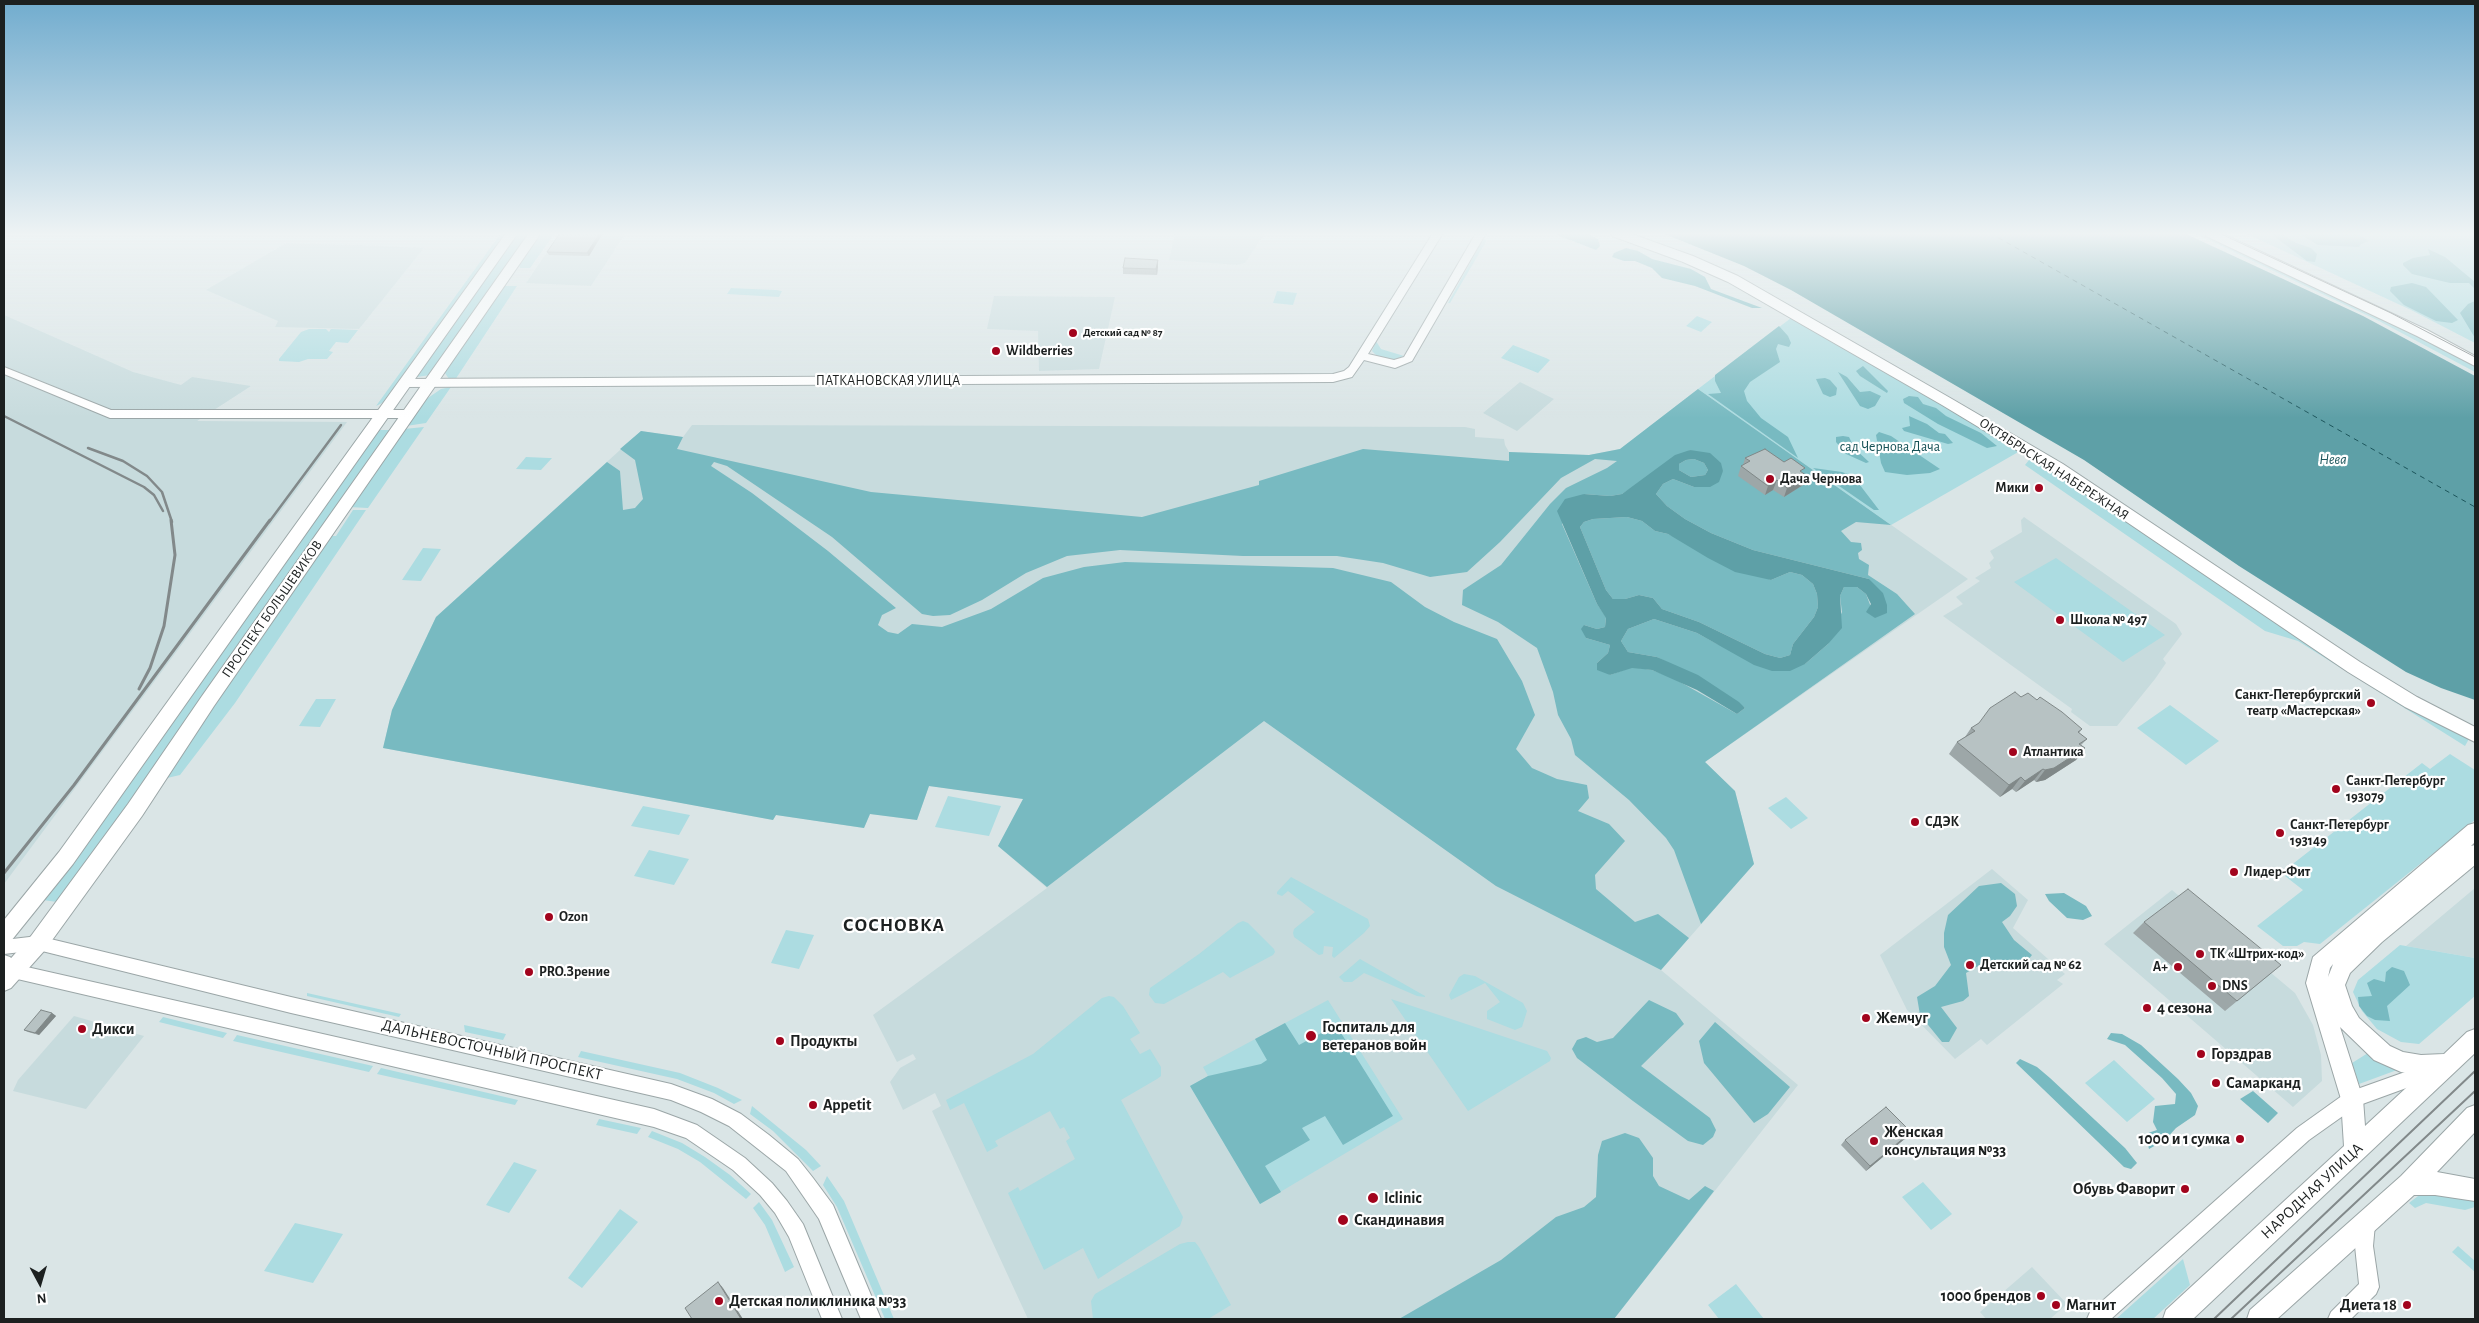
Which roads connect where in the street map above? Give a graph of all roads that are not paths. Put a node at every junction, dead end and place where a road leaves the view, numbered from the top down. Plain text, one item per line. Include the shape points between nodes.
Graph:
1 (468, 295) edge
2 (492, 295) edge
3 (1400, 295) edge
4 (1444, 295) edge
5 (1762, 295) edge
6 (1776, 295) edge
7 (2343, 295) edge
8 (2365, 295) edge
9 (2475, 350) edge
10 (1362, 356) junction
11 (2475, 362) edge
12 (4, 370) edge
13 (405, 383) junction
14 (430, 384) junction
15 (384, 413) junction
16 (409, 414) junction
17 (2475, 727) edge
18 (2475, 735) edge
19 (2475, 831) edge
20 (2475, 853) edge
21 (4, 935) edge
22 (38, 943) junction
23 (4, 947) edge
24 (7, 971) edge
25 (2475, 1039) edge
26 (2450, 1064) junction
27 (2352, 1099) junction
28 (2475, 1116) edge
29 (2356, 1148) junction
30 (2409, 1184) junction
31 (2475, 1190) edge
32 (2366, 1224) junction
33 (832, 1319) edge
34 (871, 1319) edge
35 (2096, 1319) edge
36 (2175, 1319) edge
37 (2259, 1319) edge
38 (2338, 1319) edge

1 - 13 main road, ПРОСПЕКТ БОЛЬШЕВИКОВ
2 - 14 main road, ПРОСПЕКТ БОЛЬШЕВИКОВ
3 - 10 street, ПАТКАНОВСКАЯ УЛИЦА
4 - 10 street via 1408,359 1395,364
5 - 18 main road, ОКТЯБРЬСКАЯ НАБЕРЕЖНАЯ via 2058,468 2354,667 2411,702
6 - 17 main road, ОКТЯБРЬСКАЯ НАБЕРЕЖНАЯ via 2034,444 2361,662
7 - 11 main road
8 - 9 main road
10 - 14 street, ПАТКАНОВСКАЯ УЛИЦА via 1348,374 1333,378
12 - 15 street via 110,414
13 - 14 street, ПАТКАНОВСКАЯ УЛИЦА
13 - 15 main road, ПРОСПЕКТ БОЛЬШЕВИКОВ
14 - 16 main road, ПРОСПЕКТ БОЛЬШЕВИКОВ
15 - 16 street
15 - 21 main road, ПРОСПЕКТ БОЛЬШЕВИКОВ via 66,858
16 - 22 main road, ПРОСПЕКТ БОЛЬШЕВИКОВ
19 - 27 main road via 2320,964 2316,983 2319,998
20 - 26 main road via 2375,936 2342,968 2335,985 2342,1010 2351,1025 2382,1053 2401,1062
22 - 23 street, ДАЛЬНЕВОСТОЧНЫЙ ПРОСПЕКТ
22 - 24 main road, ПРОСПЕКТ БОЛЬШЕВИКОВ
22 - 34 street, ДАЛЬНЕВОСТОЧНЫЙ ПРОСПЕКТ via 671,1092 706,1105 735,1120 763,1141 792,1165 807,1184 826,1212
24 - 33 street, ДАЛЬНЕВОСТОЧНЫЙ ПРОСПЕКТ via 654,1118 691,1132 739,1164 781,1207 796,1231
25 - 26 main road, НАРОДНАЯ УЛИЦА
26 - 27 street
26 - 29 main road, НАРОДНАЯ УЛИЦА
27 - 29 main road
27 - 35 street via 2303,1134
28 - 30 main road
29 - 36 main road, НАРОДНАЯ УЛИЦА
30 - 31 main road via 2435,1183
30 - 32 main road
32 - 37 main road
32 - 38 street via 2364,1246 2369,1287

